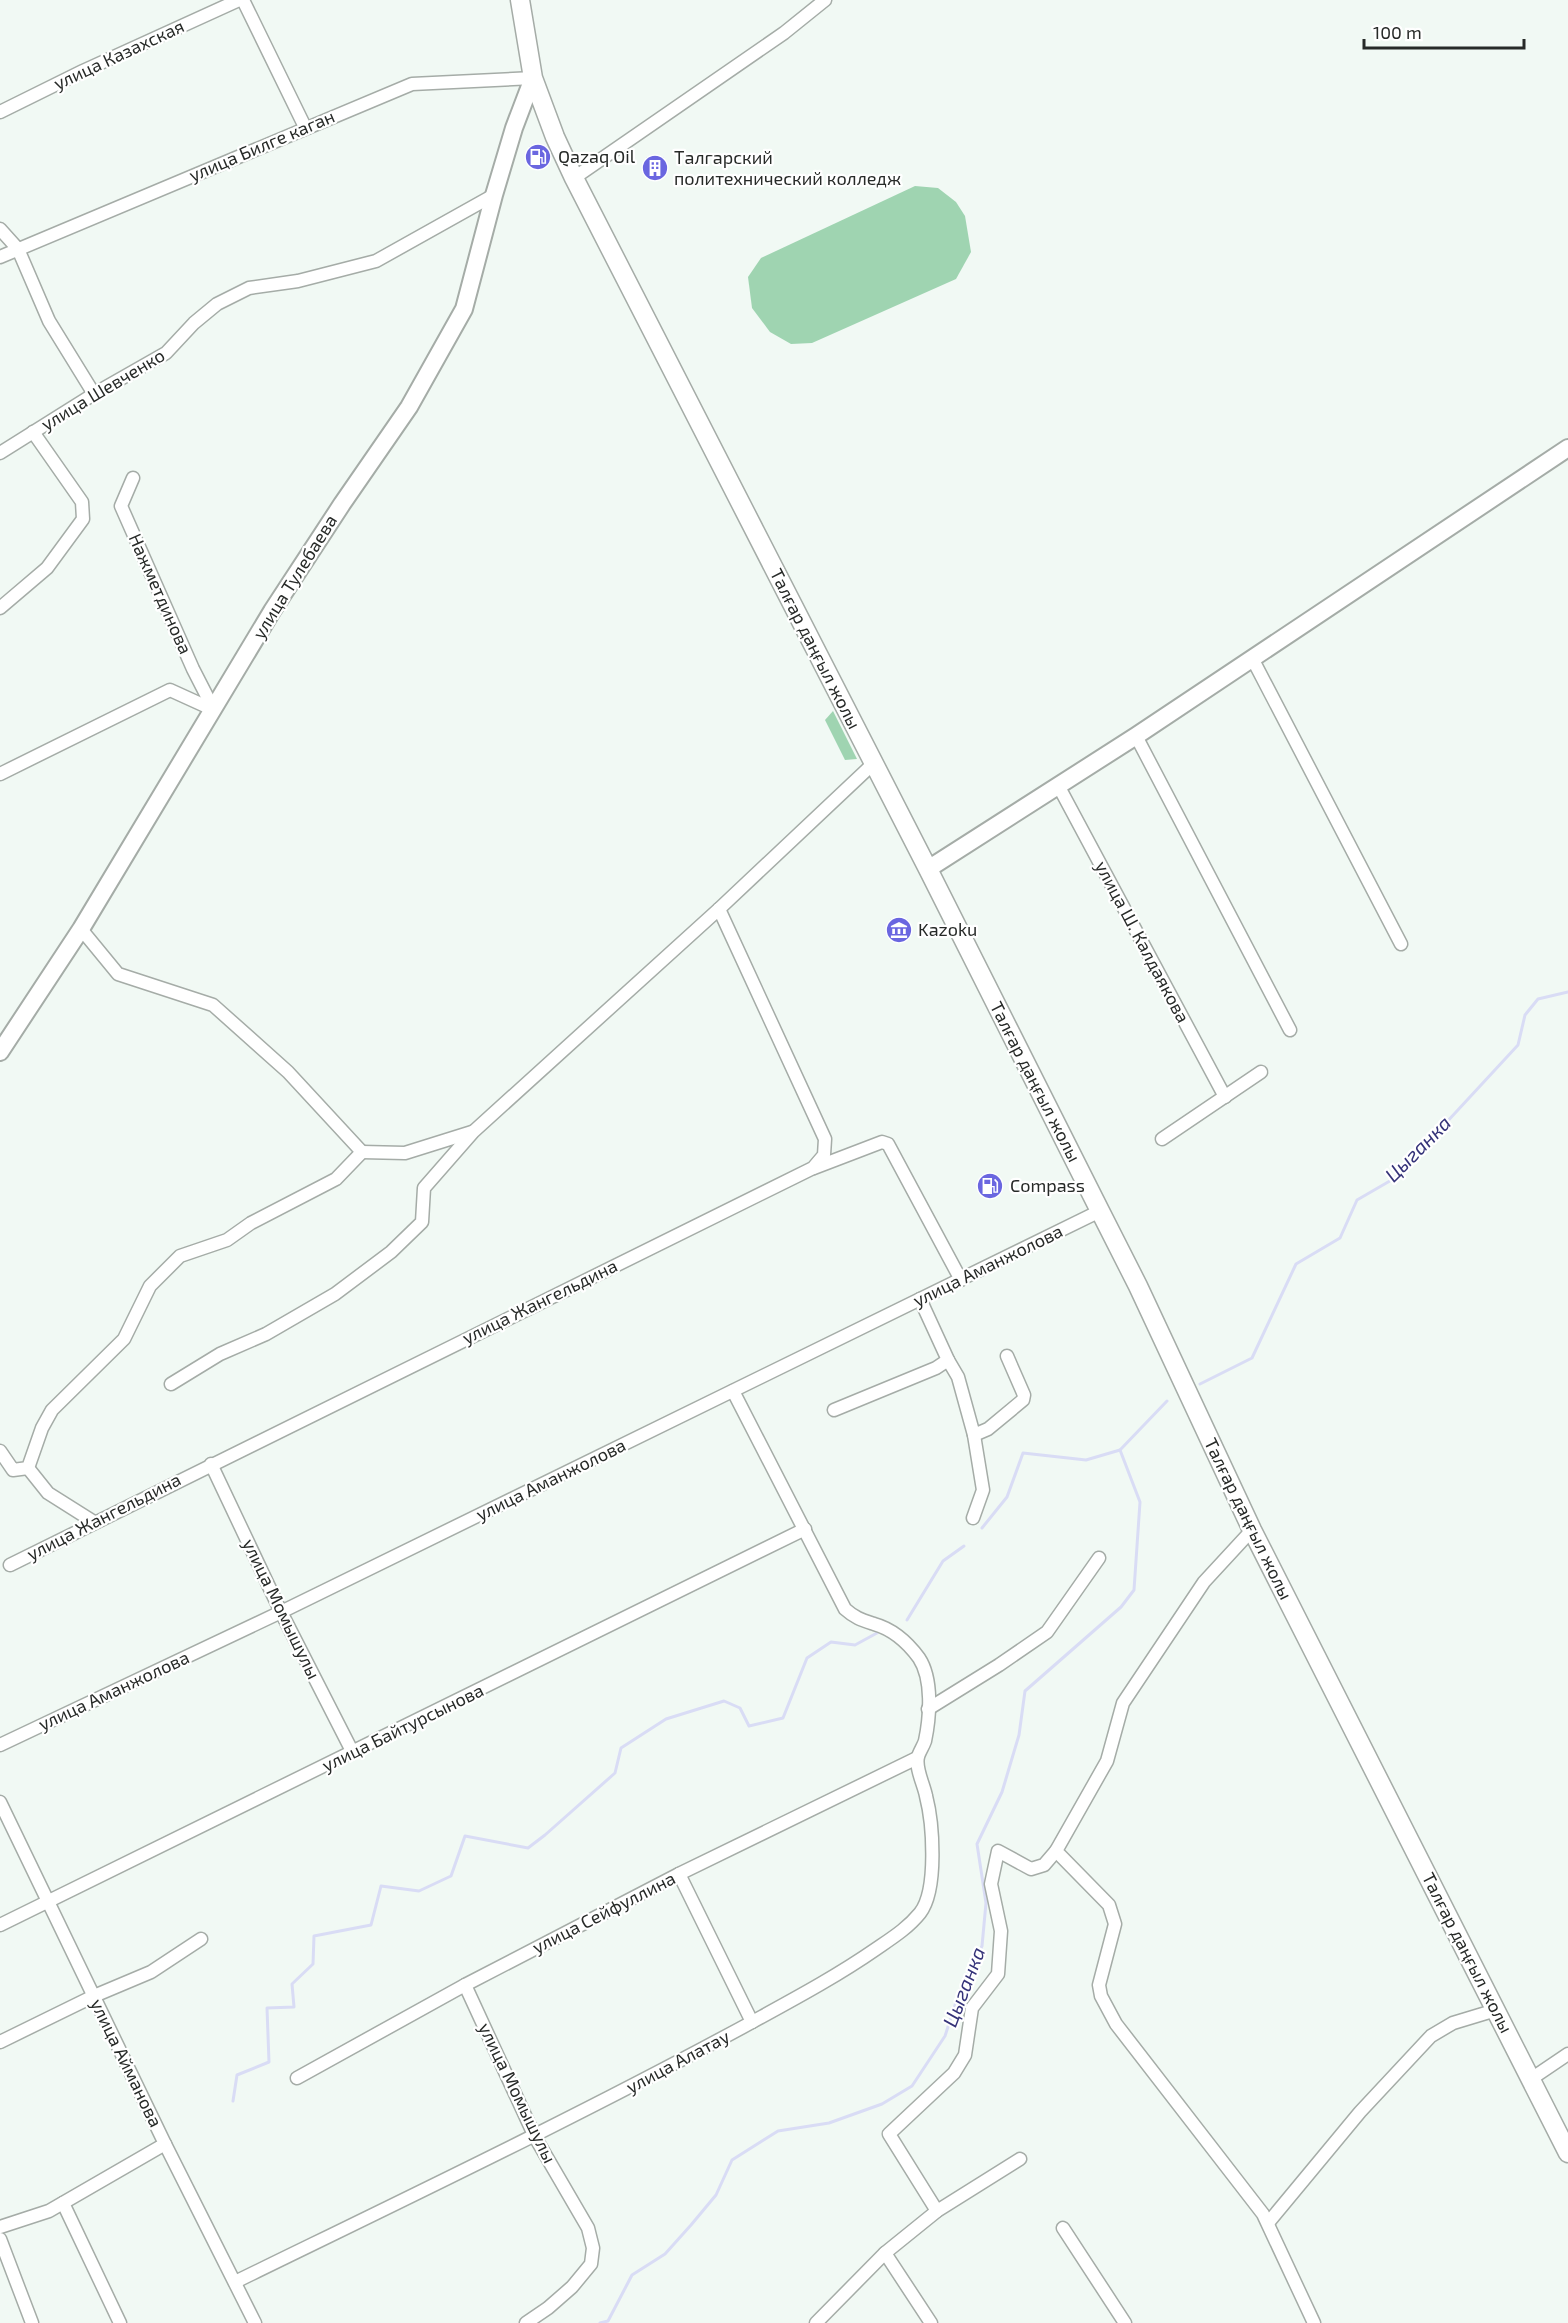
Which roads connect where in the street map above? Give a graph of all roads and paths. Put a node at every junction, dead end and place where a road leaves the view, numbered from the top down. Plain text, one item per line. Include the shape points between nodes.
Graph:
1 (241, 0) edge
2 (520, 0) edge
3 (825, 0) edge
4 (534, 78) junction
5 (0, 111) edge
6 (305, 128) junction
7 (574, 178) junction
8 (494, 195) junction
9 (0, 229) edge
10 (18, 249) junction
11 (0, 256) edge
12 (94, 394) junction
13 (33, 432) junction
14 (1568, 448) edge
15 (0, 453) edge
16 (133, 478) dead end
17 (0, 608) edge
18 (1252, 658) junction
19 (214, 710) junction
20 (1136, 736) junction
21 (874, 763) junction
22 (0, 774) edge
23 (1059, 787) junction
24 (928, 869) junction
25 (719, 909) junction
26 (81, 929) junction
27 (1401, 944) dead end
28 (1290, 1030) dead end
29 (0, 1052) edge
30 (1261, 1072) dead end
31 (1225, 1097) junction
32 (473, 1132) junction
33 (1162, 1138) dead end
34 (362, 1152) junction
35 (813, 1168) junction
36 (1100, 1211) junction
37 (961, 1280) junction
38 (920, 1299) junction
39 (1007, 1356) dead end
40 (948, 1360) junction
41 (171, 1384) dead end
42 (733, 1391) junction
43 (834, 1410) dead end
44 (974, 1435) junction
45 (0, 1450) edge
46 (212, 1464) junction
47 (28, 1468) junction
48 (973, 1518) dead end
49 (94, 1522) junction
50 (805, 1529) junction
51 (1252, 1530) junction
52 (1099, 1558) dead end
53 (10, 1565) dead end
54 (281, 1612) junction
55 (928, 1709) junction
56 (0, 1745) edge
57 (353, 1753) junction
58 (917, 1758) junction
59 (0, 1802) edge
60 (1056, 1851) junction
61 (679, 1874) junction
62 (47, 1903) junction
63 (0, 1925) edge
64 (201, 1939) dead end
65 (465, 1985) junction
66 (94, 1996) junction
67 (1496, 2010) junction
68 (752, 2022) junction
69 (0, 2042) edge
70 (1568, 2054) edge
71 (297, 2078) dead end
72 (1531, 2079) junction
73 (535, 2137) junction
74 (165, 2144) junction
75 (1568, 2153) edge
76 (1020, 2158) dead end
77 (63, 2203) junction
78 (938, 2211) junction
79 (1268, 2223) junction
80 (0, 2227) edge
81 (1063, 2228) dead end
82 (0, 2239) edge
83 (885, 2253) junction
84 (235, 2282) junction
85 (1122, 2322) edge
86 (32, 2323) edge
87 (120, 2323) edge
88 (255, 2323) edge
89 (526, 2323) edge
90 (816, 2323) edge
91 (931, 2323) edge
92 (1314, 2323) edge

1 - 5 street, улица Казахская
1 - 6 street
2 - 4 main road, Талғар даңғыл жолы
3 - 7 street via 784,33
4 - 6 street, улица Билге каган via 412,84
4 - 7 main road, Талғар даңғыл жолы
4 - 8 street, улица Тулебаева
6 - 10 street, улица Билге каган
7 - 21 main road, Талғар даңғыл жолы
8 - 12 street, улица Шевченко via 376,261 249,288 217,304 166,353
8 - 19 street, улица Тулебаева via 464,309 409,407 272,611
9 - 10 street
10 - 11 street, улица Билге каган
10 - 12 street via 49,321
12 - 13 street, улица Шевченко
13 - 15 street, улица Шевченко
13 - 17 street via 82,502 82,519 47,568
14 - 18 street
16 - 19 street, Нажметдинова via 121,506
18 - 20 street
18 - 27 street
19 - 22 street via 170,690
19 - 26 street, улица Тулебаева
20 - 23 street
20 - 28 street
21 - 24 main road, Талғар даңғыл жолы
21 - 25 street
23 - 24 street
23 - 31 street, улица Ш. Калдаякова
24 - 36 main road, Талғар даңғыл жолы
25 - 32 street
25 - 35 street via 825,1139 824,1155
26 - 29 street, улица Тулебаева
26 - 34 street via 118,974 213,1005 288,1072
30 - 31 street
31 - 33 street
32 - 34 street via 405,1153
32 - 41 street via 423,1188 422,1222 391,1252 335,1294
34 - 47 street via 336,1179 251,1223 227,1240 180,1256 150,1286 124,1339 52,1410
35 - 37 street, улица Жангельдина via 882,1142 888,1144
35 - 46 street, улица Жангельдина
36 - 37 street, улица Аманжолова
36 - 51 main road, Талғар даңғыл жолы
37 - 38 street, улица Аманжолова
38 - 40 street
38 - 42 street, улица Аманжолова
39 - 44 street via 1023,1400 988,1429
40 - 43 street
40 - 44 street via 958,1377
42 - 50 street
42 - 54 street, улица Аманжолова
44 - 48 street via 984,1482
45 - 47 street via 13,1470
46 - 49 street, улица Жангельдина
46 - 54 street, улица Момышулы
47 - 49 street via 48,1493
49 - 53 street, улица Жангельдина
50 - 55 street via 845,1609 899,1637 918,1658 927,1675
50 - 57 street, улица Байтурсынова
51 - 60 street via 1204,1582 1123,1703 1107,1761
51 - 67 main road, Талғар даңғыл жолы
52 - 55 street via 1047,1632
54 - 56 street, улица Аманжолова
54 - 57 street, улица Момышулы
55 - 58 street via 925,1741
57 - 62 street, улица Байтурсынова
58 - 61 street, улица Сейфуллина
58 - 68 street, улица Алатау via 932,1836 927,1899 922,1910 906,1927 854,1964
59 - 62 street, улица Айманова
60 - 78 street via 1044,1865 1031,1869 998,1851 991,1884 1001,1930 998,1974 972,2008 965,2055 954,2073 889,2134
60 - 79 street via 1114,1914 1116,1924 1099,1985 1116,2024
61 - 65 street, улица Сейфуллина
61 - 68 street
62 - 63 street, улица Байтурсынова
62 - 66 street, улица Айманова
64 - 66 street via 151,1972
65 - 71 street, улица Сейфуллина
65 - 73 street, улица Момышулы
66 - 69 street
66 - 74 street, улица Айманова
67 - 72 main road, Талғар даңғыл жолы
67 - 79 street via 1453,2023 1431,2036 1360,2112
68 - 73 street, улица Алатау
70 - 72 street
72 - 75 main road, Талғар даңғыл жолы
73 - 84 street, улица Алатау
73 - 89 street, улица Момышулы via 588,2228 593,2248 591,2264 572,2287
74 - 77 street
74 - 84 street, улица Айманова
76 - 78 street
77 - 80 street
77 - 87 street
78 - 83 street
79 - 92 street
81 - 85 street
82 - 86 street
83 - 90 street
83 - 91 street
84 - 88 street, улица Айманова

